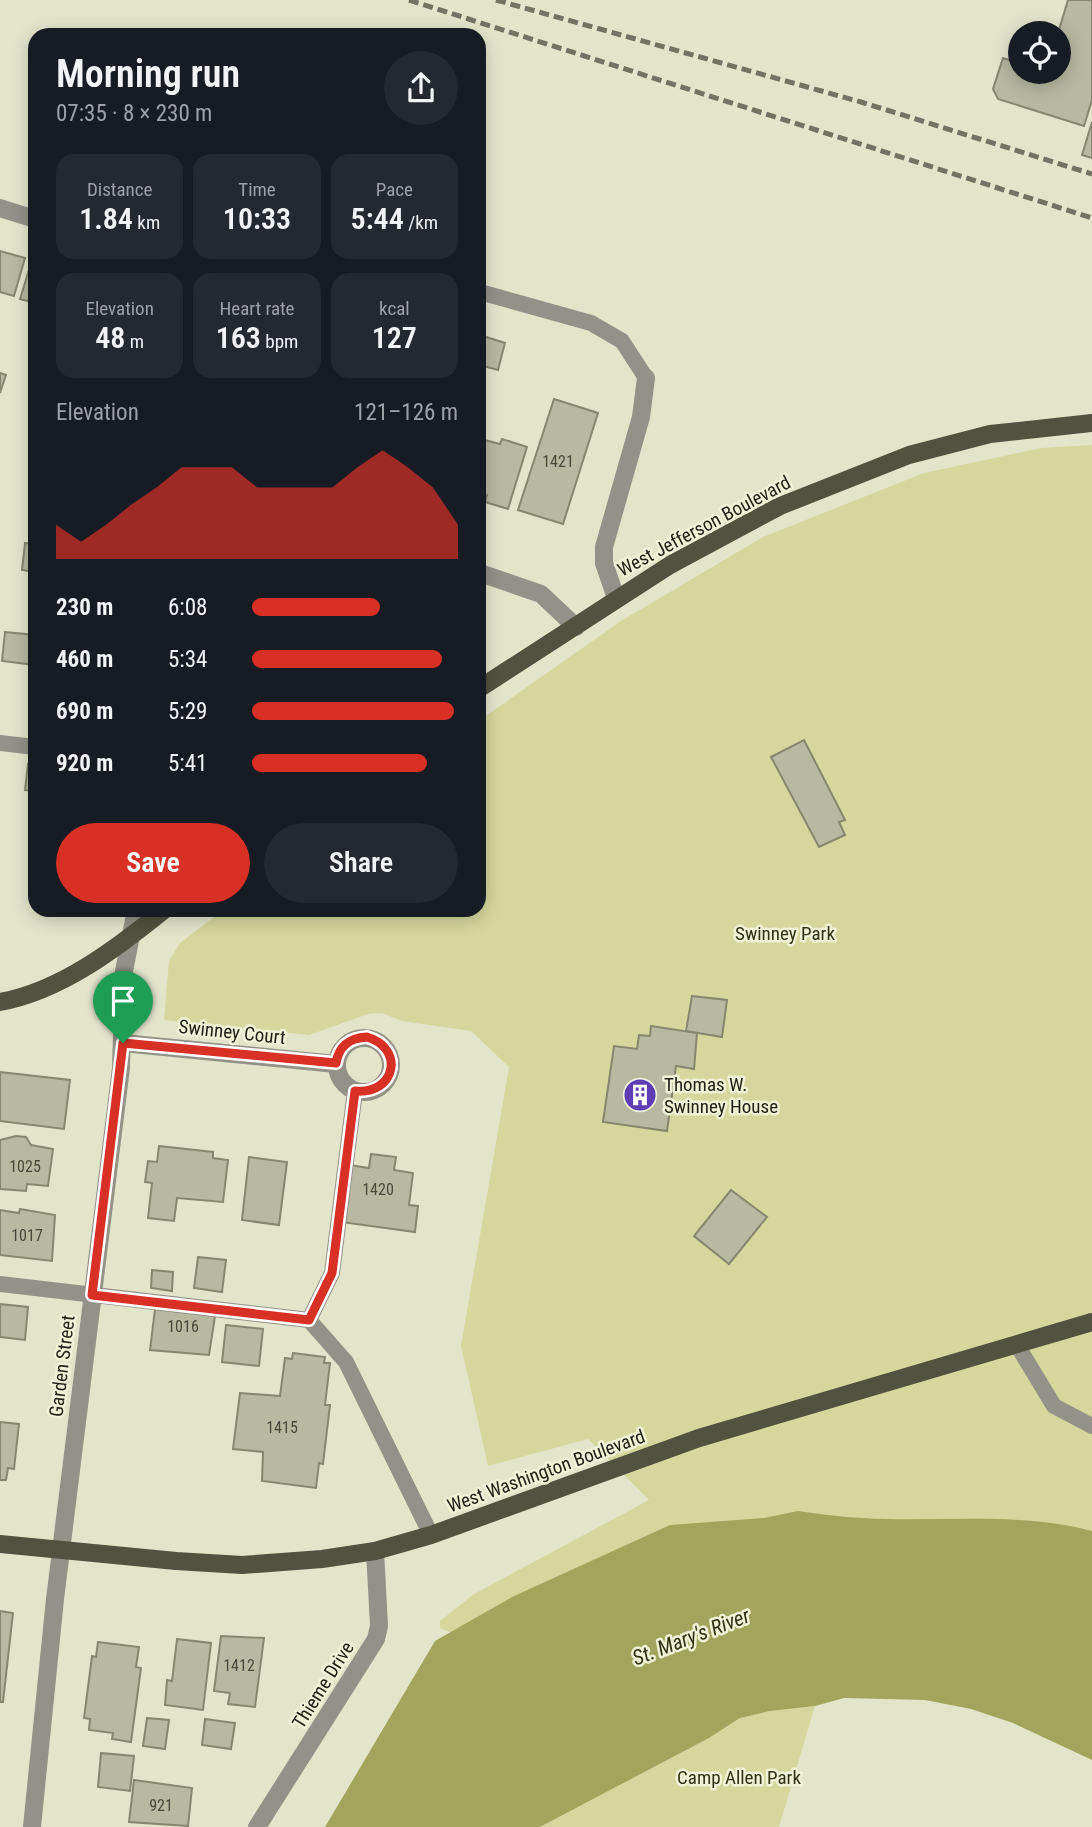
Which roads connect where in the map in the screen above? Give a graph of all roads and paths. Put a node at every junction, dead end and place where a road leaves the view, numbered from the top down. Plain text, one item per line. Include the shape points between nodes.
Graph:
1 (0, 208) edge
2 (28, 217) edge
3 (486, 294) edge
4 (646, 378) joint
5 (1092, 424) edge
6 (486, 575) edge
7 (616, 598) junction
8 (576, 627) junction
9 (486, 684) edge
10 (0, 743) edge
11 (28, 746) edge
12 (134, 917) edge
13 (155, 917) edge
14 (130, 937) junction
15 (0, 1002) edge
16 (123, 1043) junction
17 (336, 1063) junction
18 (355, 1091) junction
19 (0, 1284) edge
20 (92, 1295) junction
21 (309, 1320) junction
22 (1092, 1322) edge
23 (1017, 1345) junction
24 (1092, 1426) edge
25 (431, 1535) junction
26 (0, 1544) edge
27 (61, 1550) junction
28 (375, 1551) junction
29 (32, 1827) edge
30 (257, 1827) edge

1 - 2 street
3 - 4 lane via 591,323 622,341
4 - 7 street via 641,417 604,547 604,563
5 - 7 main road, West Jefferson Boulevard via 990,433 909,455 780,506
6 - 8 street via 541,594
7 - 8 main road, West Jefferson Boulevard
8 - 9 main road, West Jefferson Boulevard
10 - 11 lane
12 - 14 street, Garden Street
13 - 14 main road
14 - 15 main road via 68,977
14 - 16 street, Garden Street via 122,996
16 - 17 street, Swinney Court
16 - 20 street, Garden Street
17 - 18 street via 341,1081
17 - 18 street via 342,1047 358,1038 376,1040 388,1053 387,1079 373,1091
18 - 21 lane via 332,1273
19 - 20 lane
20 - 21 lane
20 - 27 street, Garden Street
21 - 25 lane via 346,1362
22 - 23 main road, West Washington Boulevard
23 - 24 lane via 1054,1406
23 - 25 main road, West Washington Boulevard via 699,1438
25 - 28 main road, West Washington Boulevard
26 - 27 main road, West Washington Boulevard
27 - 28 main road, West Washington Boulevard via 242,1565
27 - 29 street, Garden Street
28 - 30 street, Thieme Drive via 376,1639

